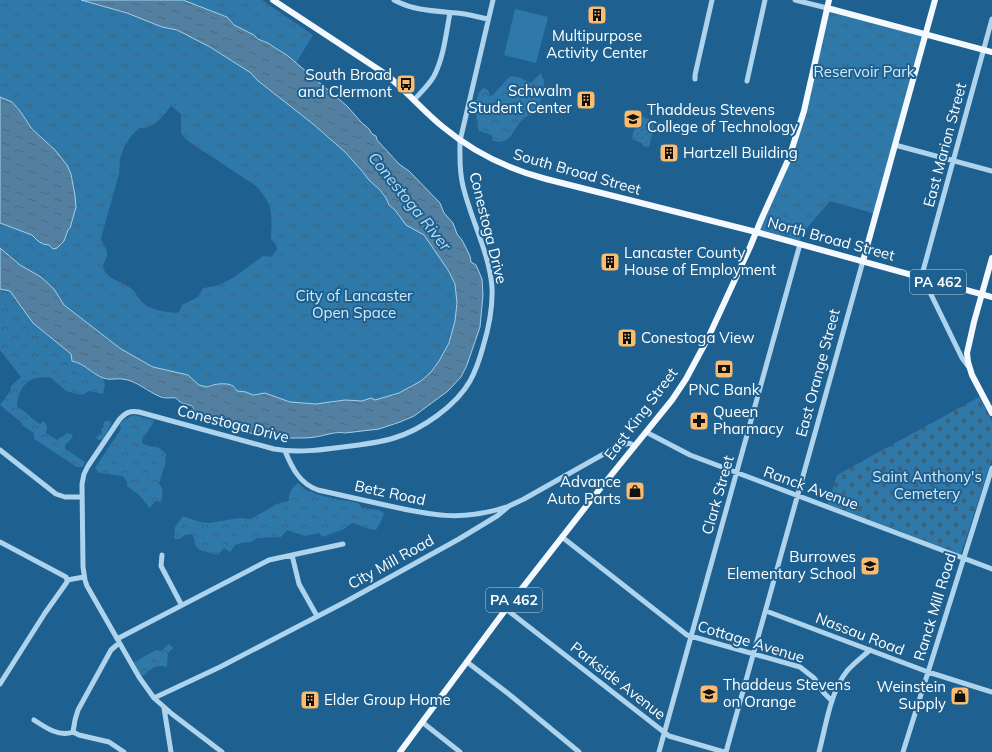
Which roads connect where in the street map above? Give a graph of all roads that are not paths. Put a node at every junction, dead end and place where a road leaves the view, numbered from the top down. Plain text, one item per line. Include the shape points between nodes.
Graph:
1 (273, 0) edge
2 (394, 0) edge
3 (493, 0) edge
4 (712, 0) edge
5 (765, 0) edge
6 (796, 0) edge
7 (829, 0) edge
8 (935, 0) edge
9 (827, 8) junction
10 (450, 13) junction
11 (488, 19) junction
12 (992, 19) edge
13 (926, 34) junction
14 (984, 50) junction
15 (992, 52) edge
16 (695, 79) dead end
17 (747, 81) dead end
18 (414, 100) junction
19 (460, 140) junction
20 (895, 145) junction
21 (953, 161) junction
22 (992, 171) edge
23 (756, 232) junction
24 (800, 244) junction
25 (992, 258) edge
26 (863, 262) junction
27 (923, 278) junction
28 (982, 294) junction
29 (992, 297) edge
30 (969, 366) junction
31 (992, 413) edge
32 (646, 432) junction
33 (635, 446) junction
34 (0, 450) edge
35 (285, 451) junction
36 (992, 468) edge
37 (737, 473) junction
38 (798, 496) junction
39 (82, 497) junction
40 (509, 506) junction
41 (562, 537) junction
42 (0, 542) edge
43 (344, 544) dead end
44 (162, 555) dead end
45 (292, 555) junction
46 (963, 558) junction
47 (992, 569) edge
48 (84, 577) junction
49 (67, 580) junction
50 (181, 604) junction
51 (506, 609) junction
52 (766, 611) junction
53 (317, 616) junction
54 (691, 636) junction
55 (118, 641) junction
56 (870, 650) junction
57 (754, 653) junction
58 (467, 662) junction
59 (928, 672) junction
60 (0, 684) edge
61 (992, 692) edge
62 (154, 698) junction
63 (832, 701) junction
64 (164, 708) junction
65 (34, 720) dead end
66 (422, 722) junction
67 (73, 732) junction
68 (664, 733) junction
69 (124, 752) edge
70 (171, 752) edge
71 (222, 752) edge
72 (400, 752) edge
73 (460, 752) edge
74 (578, 752) edge
75 (659, 752) edge
76 (725, 752) edge
77 (819, 752) edge
78 (903, 752) edge

1 - 18 main road, South Broad Street via 384,73
2 - 10 street via 415,8
3 - 11 street, Conestoga Drive
4 - 16 street
5 - 17 street
6 - 9 street
7 - 9 main road, East King Street / PA 462
8 - 13 main road, East Orange Street
9 - 13 main road
9 - 23 main road, East King Street / PA 462 via 799,127 783,172
10 - 11 street
10 - 18 street via 437,69 428,85
11 - 19 street, Conestoga Drive
12 - 14 street, East Marion Street
13 - 14 main road
13 - 20 main road, East Orange Street
14 - 15 main road
14 - 21 street, East Marion Street
18 - 19 main road, South Broad Street
19 - 23 main road, South Broad Street via 500,163 534,176
19 - 35 street, Conestoga Drive via 462,185 486,258 492,292 489,328 470,381 446,408 408,433 359,445
20 - 21 street
20 - 26 main road, East Orange Street
21 - 22 street
21 - 27 street, East Marion Street
23 - 24 main road, North Broad Street / PA 462
23 - 32 main road, East King Street / PA 462 via 697,359 676,395
24 - 26 main road, North Broad Street / PA 462
24 - 37 street, Clark Street
25 - 28 main road
26 - 27 main road, North Broad Street / PA 462
26 - 38 street, East Orange Street
27 - 28 main road, North Broad Street / PA 462
27 - 30 street via 962,358
28 - 29 main road, North Broad Street / PA 462
28 - 30 main road via 968,348
30 - 31 main road
32 - 33 main road, East King Street / PA 462
32 - 37 street, Ranck Avenue via 682,452
33 - 40 street, City Mill Road via 629,443 616,447
33 - 41 main road, East King Street / PA 462
34 - 39 street via 56,494
35 - 39 street, Conestoga Drive via 130,411 119,420 88,466 82,478
35 - 40 street, Betz Road via 302,480 318,490 441,516 472,515
36 - 46 street, Ranck Mill Road
37 - 38 street, Ranck Avenue
37 - 54 street, Clark Street
38 - 46 street, Ranck Avenue
38 - 52 street, East Orange Street
39 - 48 street, Conestoga Drive
40 - 53 street, City Mill Road via 459,539
41 - 51 main road, East King Street / PA 462
41 - 54 street, Cottage Avenue
42 - 49 street via 66,577
43 - 45 street
44 - 50 street via 161,566
45 - 50 street via 269,560
45 - 53 street via 299,584
46 - 47 street, Ranck Avenue
46 - 59 street, Ranck Mill Road
48 - 49 street
48 - 55 street, Conestoga Drive
49 - 60 street
50 - 55 street
51 - 58 main road, East King Street / PA 462
51 - 68 street, Parkside Avenue
52 - 56 street, Nassau Road
52 - 57 street, East Orange Street
53 - 62 street, City Mill Road
54 - 57 street, Cottage Avenue
54 - 68 street, Clark Street
55 - 62 street, Conestoga Drive
55 - 67 street via 78,710
56 - 59 street, Nassau Road
56 - 63 street via 847,671
57 - 63 street, Cottage Avenue via 800,667 814,678
57 - 76 street, East Orange Street
58 - 66 main road, East King Street / PA 462
58 - 74 street
59 - 61 street, Nassau Road
59 - 78 street, Ranck Mill Road
62 - 64 street, Conestoga Drive
63 - 77 street
64 - 70 street
64 - 71 street, Conestoga Drive
65 - 67 street via 55,732
66 - 72 main road, East King Street / PA 462
66 - 73 street
67 - 69 street via 109,742
68 - 75 street, Clark Street
68 - 76 street, Parkside Avenue

